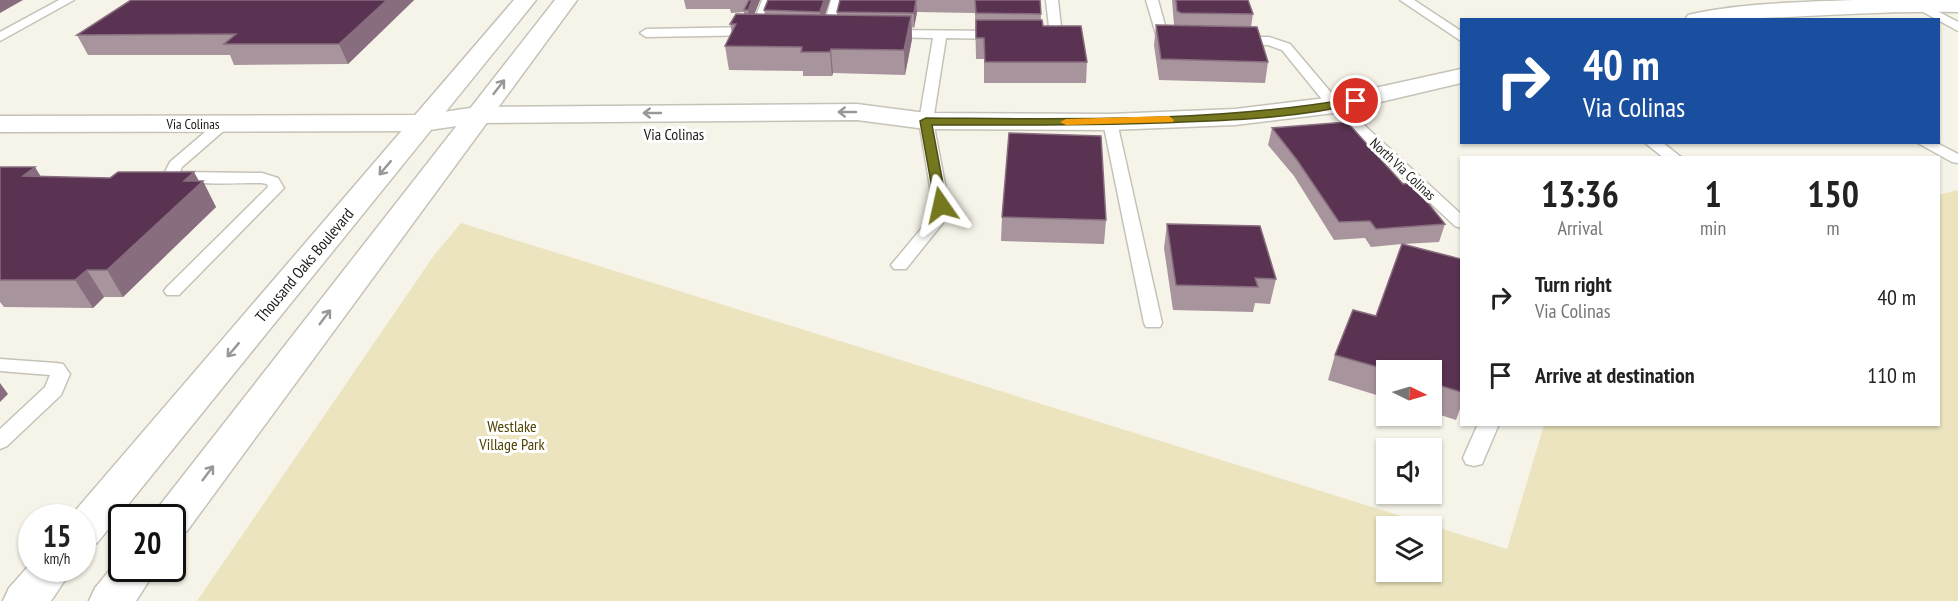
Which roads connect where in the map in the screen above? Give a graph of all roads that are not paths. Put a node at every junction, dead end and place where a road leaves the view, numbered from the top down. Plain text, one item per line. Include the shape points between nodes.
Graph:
1 (68, 0) edge
2 (525, 0) edge
3 (566, 0) edge
4 (768, 0) edge
5 (837, 0) edge
6 (1052, 0) edge
7 (1152, 0) edge
8 (1406, 0) edge
9 (1918, 4) junction
10 (1958, 6) edge
11 (1716, 18) edge
12 (1958, 27) edge
13 (760, 31) junction
14 (646, 33) dead end
15 (777, 33) edge
16 (828, 33) edge
17 (873, 34) edge
18 (940, 34) junction
19 (1460, 36) edge
20 (0, 37) edge
21 (1187, 40) edge
22 (1222, 40) edge
23 (1460, 76) edge
24 (1334, 105) junction
25 (926, 121) junction
26 (1110, 122) junction
27 (423, 123) junction
28 (223, 124) junction
29 (2, 125) edge
30 (470, 125) junction
31 (1654, 144) edge
32 (1927, 144) edge
33 (1672, 156) edge
34 (1957, 159) edge
35 (1460, 222) edge
36 (900, 265) dead end
37 (173, 291) dead end
38 (1153, 323) dead end
39 (0, 365) edge
40 (1488, 426) edge
41 (0, 441) edge
42 (1474, 458) dead end
43 (184, 504) edge
44 (96, 514) edge
45 (41, 582) edge
46 (125, 582) edge
47 (25, 601) edge
48 (111, 601) edge

1 - 20 lane
2 - 27 street, Thousand Oaks Boulevard
30 -> 3 street
4 - 13 lane via 757,26
5 - 16 lane
6 - 18 lane via 1055,27 1044,35
7 - 21 lane via 1160,31
8 - 19 lane
9 - 10 street
9 - 11 street via 1816,8
9 - 12 lane
13 - 14 lane
13 - 15 lane
17 - 18 lane
18 - 25 lane
22 - 24 lane, North Via Colinas via 1279,43 1286,47
23 - 24 street, Via Colinas
24 - 26 street, Via Colinas via 1234,117
24 - 35 lane, North Via Colinas
25 - 26 street, Via Colinas
25 - 30 street, Via Colinas via 868,134
25 - 36 lane via 941,205 934,224
26 - 38 lane
27 - 28 street, Via Colinas
27 - 30 street, Via Colinas
27 -> 44 street, Thousand Oaks Boulevard
28 - 29 street, Via Colinas
28 - 37 lane via 175,165 172,174 262,178 273,181 276,188
43 -> 30 street
31 - 33 lane
32 - 34 lane
39 - 41 lane via 56,369 60,374 54,390
40 - 42 lane
45 - 47 street
46 - 48 street

